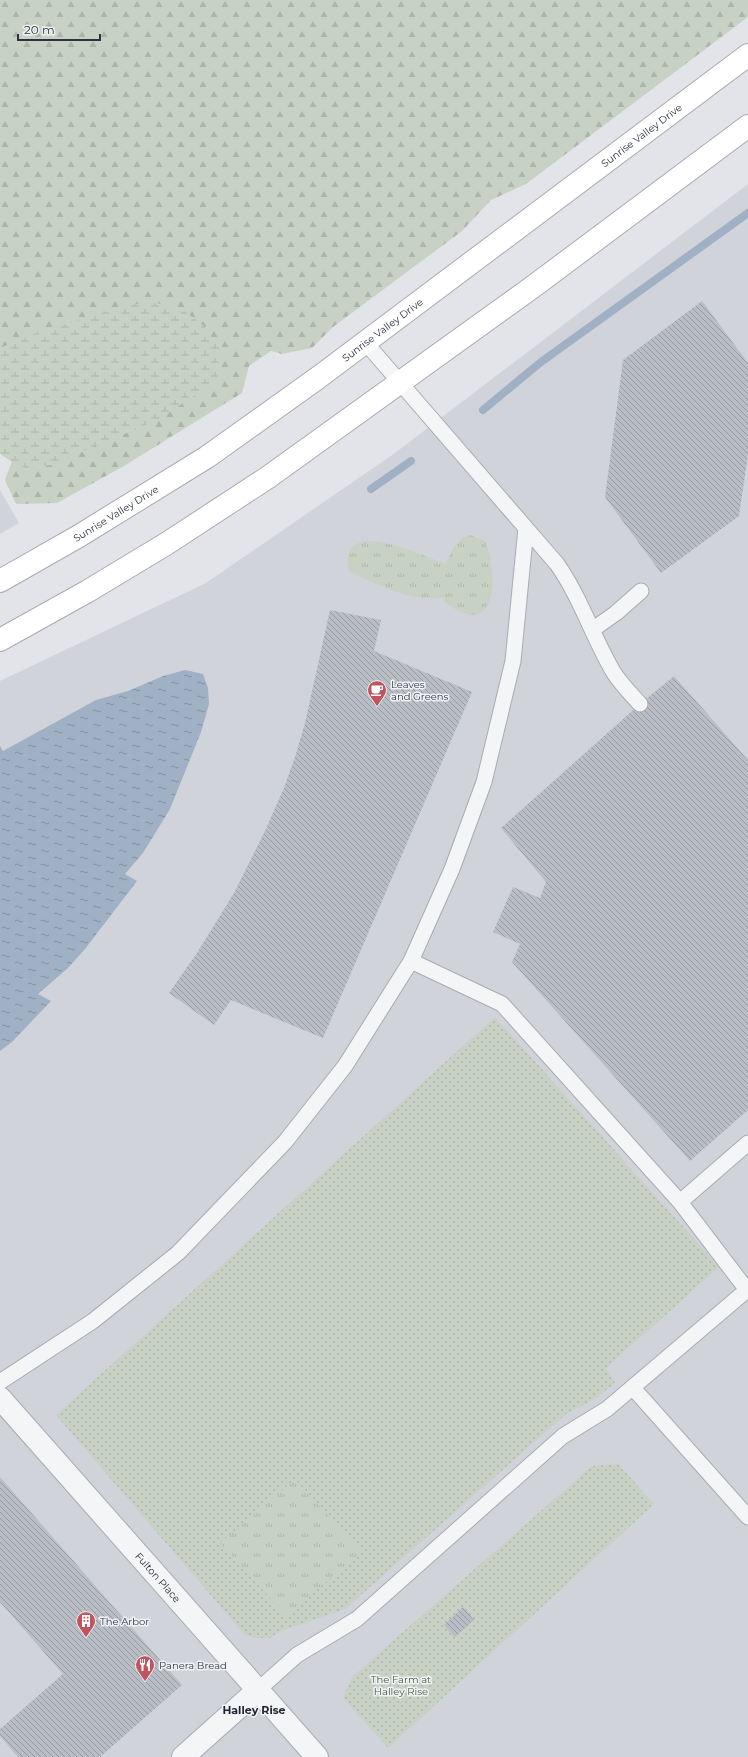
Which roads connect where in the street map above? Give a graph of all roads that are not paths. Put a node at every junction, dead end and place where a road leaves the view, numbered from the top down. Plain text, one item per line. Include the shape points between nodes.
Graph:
1 (748, 55) edge
2 (748, 126) edge
3 (366, 342) junction
4 (401, 382) junction
5 (526, 528) junction
6 (0, 581) edge
7 (641, 592) dead end
8 (592, 630) junction
9 (0, 640) edge
10 (640, 704) dead end
11 (411, 961) junction
12 (748, 1143) edge
13 (680, 1202) junction
14 (0, 1382) edge
15 (633, 1388) junction
16 (0, 1398) edge
17 (748, 1517) edge
18 (258, 1690) junction
19 (183, 1757) edge
20 (317, 1757) edge

1 - 3 main road, Sunrise Valley Drive
2 - 4 main road
3 - 4 lane
3 - 6 main road, Sunrise Valley Drive via 207,457
4 - 5 lane
4 - 9 main road via 209,516 88,591
5 - 8 lane via 570,583
5 - 11 lane via 513,661 484,782 452,869
7 - 8 lane
8 - 10 lane via 615,674
11 - 13 lane via 502,1004
11 - 14 lane via 345,1066 290,1136 178,1253 93,1321
12 - 13 lane
13 - 15 lane via 747,1290
15 - 17 lane
15 - 18 lane via 597,1416 563,1436 357,1619 297,1655
16 - 18 street, Fulton Place
18 - 19 street
18 - 20 street, Fulton Place

